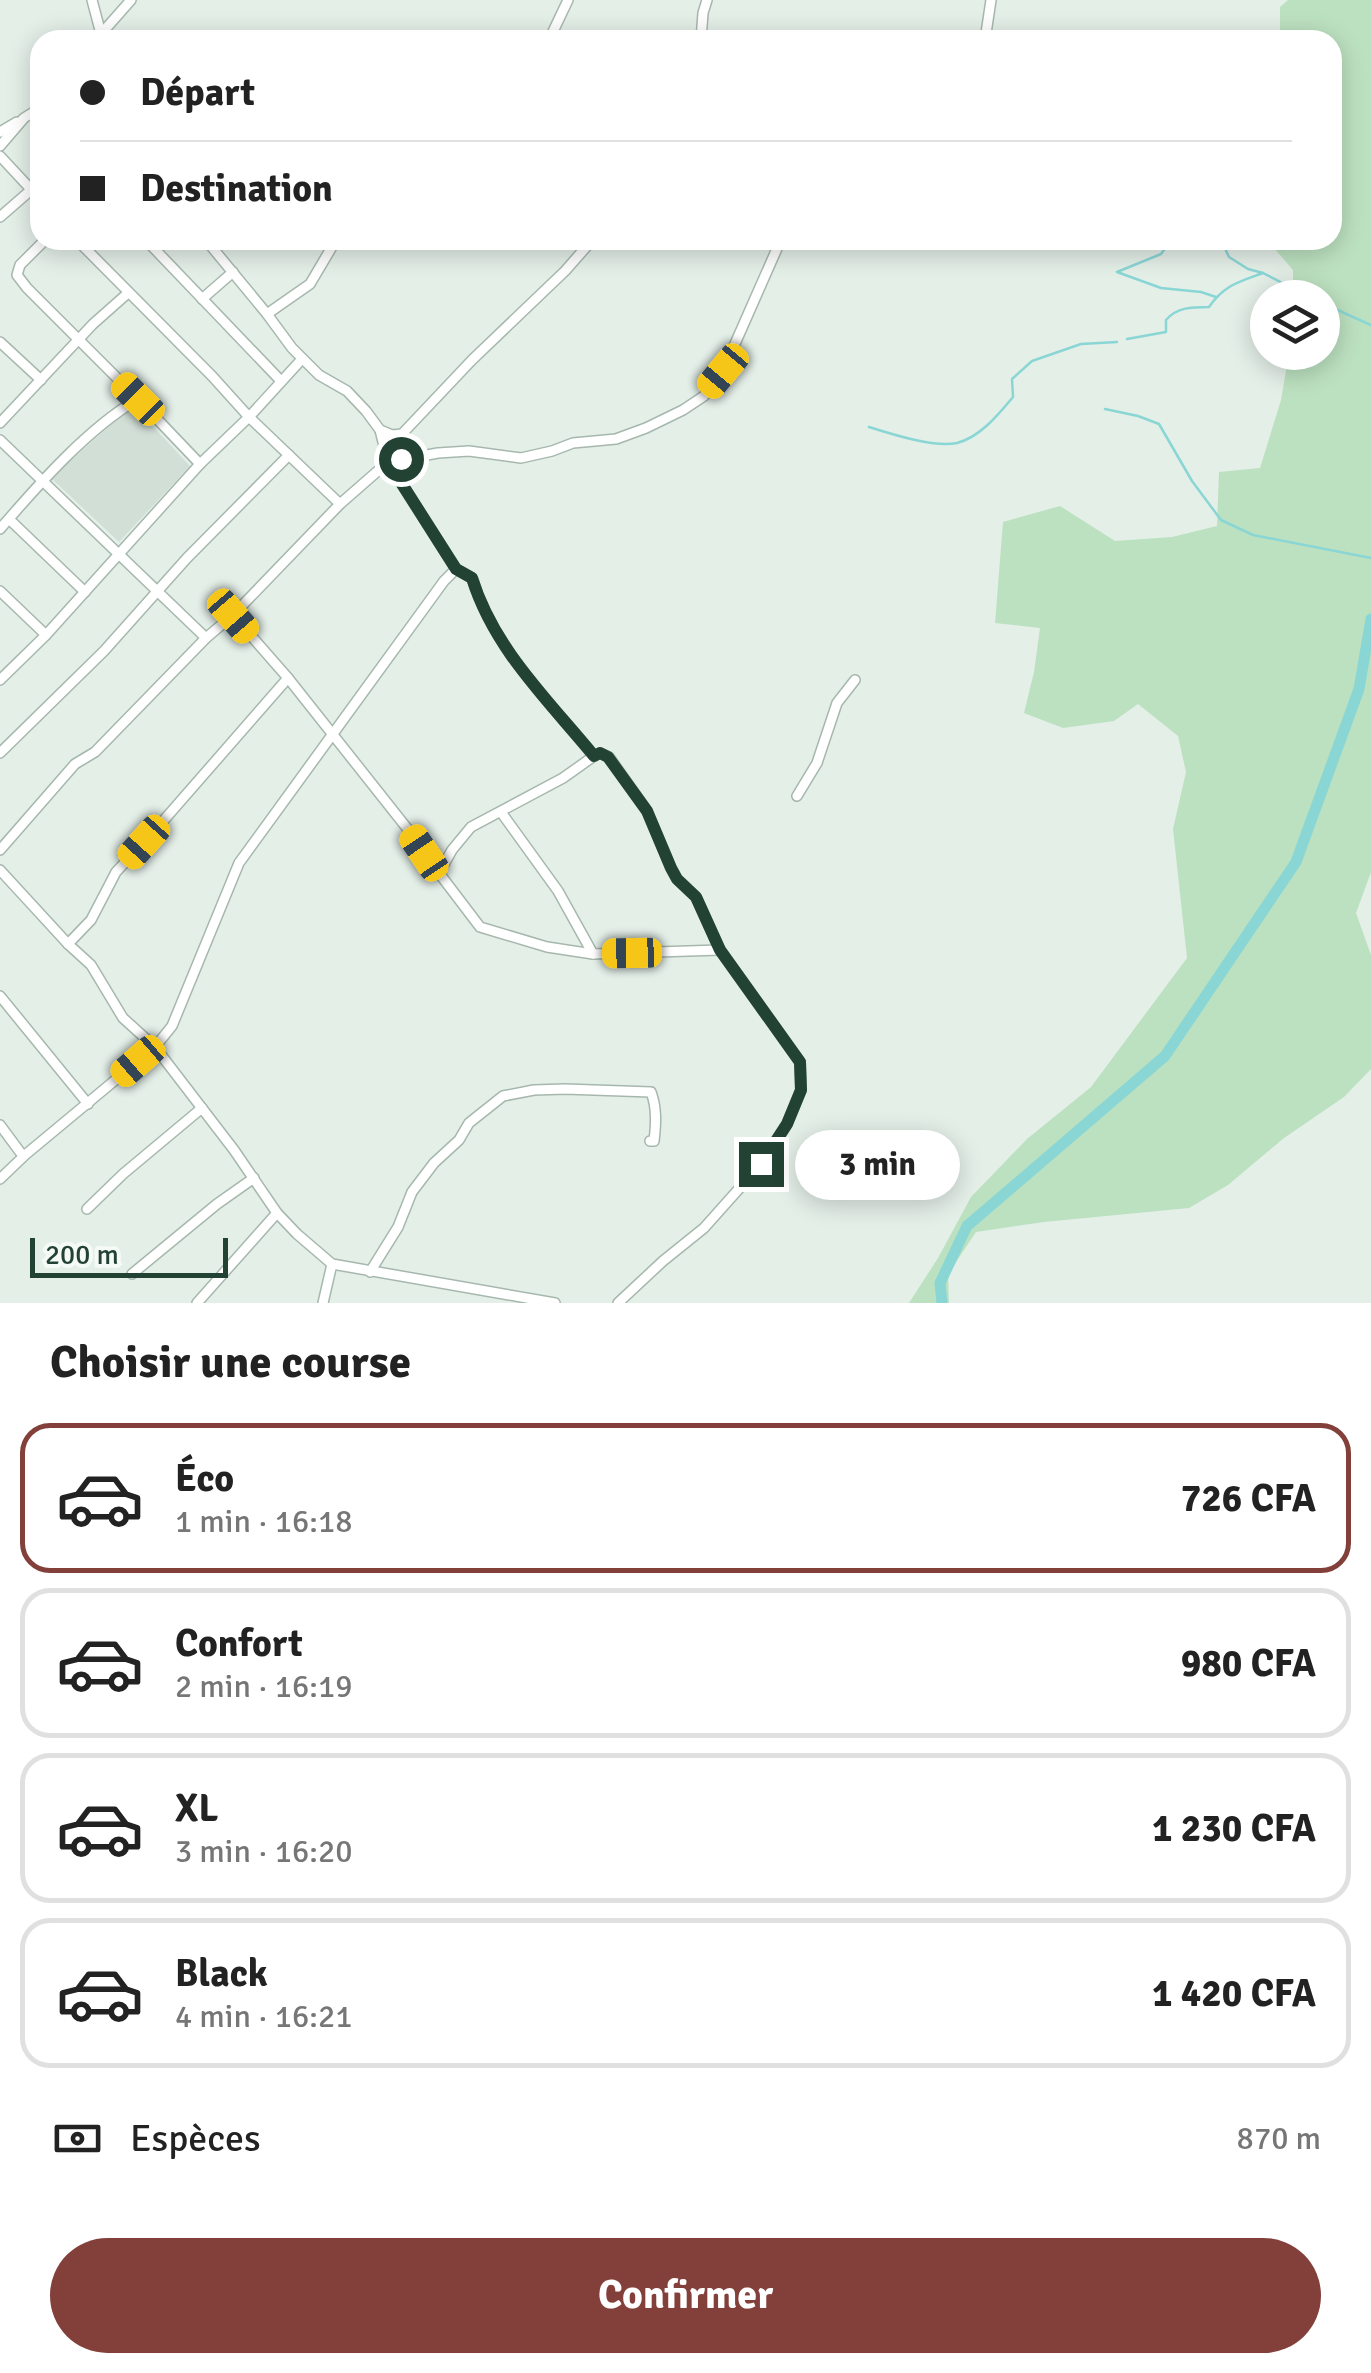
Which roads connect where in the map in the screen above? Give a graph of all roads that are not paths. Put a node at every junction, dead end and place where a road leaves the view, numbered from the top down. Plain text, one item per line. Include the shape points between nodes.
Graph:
1 (92, 0) edge
2 (131, 0) edge
3 (568, 0) edge
4 (707, 0) edge
5 (991, 0) edge
6 (98, 30) edge
7 (106, 30) edge
8 (554, 30) edge
9 (702, 30) edge
10 (986, 30) edge
11 (30, 114) edge
12 (24, 118) junction
13 (0, 131) edge
14 (0, 146) edge
15 (0, 156) edge
16 (30, 189) edge
17 (30, 191) edge
18 (0, 217) edge
19 (35, 250) edge
20 (87, 250) edge
21 (156, 250) edge
22 (214, 250) edge
23 (330, 250) edge
24 (582, 250) edge
25 (776, 250) edge
26 (233, 272) junction
27 (128, 293) junction
28 (202, 298) junction
29 (267, 314) junction
30 (79, 340) junction
31 (0, 342) edge
32 (302, 359) junction
33 (41, 380) junction
34 (280, 381) junction
35 (138, 399) junction
36 (249, 417) junction
37 (0, 423) edge
38 (380, 430) junction
39 (402, 434) junction
40 (0, 440) edge
41 (289, 455) junction
42 (388, 458) junction
43 (200, 464) junction
44 (43, 482) junction
45 (340, 504) junction
46 (10, 518) junction
47 (0, 530) edge
48 (120, 554) junction
49 (456, 569) junction
50 (157, 590) junction
51 (0, 591) edge
52 (85, 592) junction
53 (233, 616) junction
54 (46, 636) junction
55 (206, 638) junction
56 (2, 674) edge
57 (288, 678) junction
58 (856, 680) dead end
59 (331, 735) junction
60 (0, 753) edge
61 (594, 756) junction
62 (797, 796) dead end
63 (501, 812) junction
64 (0, 850) edge
65 (0, 870) edge
66 (438, 873) junction
67 (68, 944) junction
68 (720, 950) junction
69 (593, 954) junction
70 (0, 996) edge
71 (155, 1047) junction
72 (88, 1104) junction
73 (202, 1108) junction
74 (0, 1125) edge
75 (0, 1137) edge
76 (650, 1141) dead end
77 (23, 1153) junction
78 (0, 1178) edge
79 (254, 1178) junction
80 (87, 1209) dead end
81 (277, 1213) junction
82 (332, 1264) junction
83 (370, 1272) junction
84 (132, 1274) dead end
85 (197, 1303) edge
86 (323, 1303) edge
87 (554, 1303) edge
88 (618, 1303) edge

1 - 6 street
2 - 7 street
3 - 8 street
4 - 9 street
5 - 10 street
11 - 12 street
12 - 13 street
12 - 14 street
15 - 16 street
17 - 18 street
19 - 30 street via 17,274
20 - 27 street
21 - 28 street
22 - 26 street
23 - 29 street via 310,284
24 - 39 street
25 - 42 street via 723,371 683,410 629,436 521,458 470,451
26 - 28 street
26 - 29 street
27 - 30 street
27 - 36 street
28 - 34 street
29 - 32 street
30 - 33 street
30 - 35 street
31 - 33 street
32 - 34 street
32 - 38 street via 347,392
33 - 37 street
34 - 36 street
35 - 43 street
35 - 44 street
36 - 41 street
36 - 43 street
38 - 39 street
38 - 42 street
39 - 42 street
40 - 44 street
41 - 45 street
41 - 50 street
42 - 45 street
42 - 49 street
43 - 48 street
44 - 46 street
44 - 48 street
45 - 53 street
46 - 47 street
46 - 52 street
48 - 50 street
48 - 52 street
49 - 59 street
49 - 61 street via 472,578 509,654
50 - 55 street
50 - 60 street
51 - 54 street
52 - 54 street
53 - 55 street
53 - 57 street
54 - 56 street
55 - 64 street via 95,752 75,764
57 - 59 street
57 - 67 street via 116,872 91,920
58 - 62 street via 836,703 817,763
59 - 66 street
59 - 71 street via 239,864 172,1026
61 - 63 street
61 - 68 street via 608,757 647,811 671,868 696,897
63 - 66 street via 471,828
63 - 69 street
65 - 67 street
66 - 69 street via 480,927
67 - 71 street
68 - 69 street
68 - 88 street via 800,1062 801,1090 761,1164 704,1228
70 - 72 street
71 - 72 street
71 - 73 street
72 - 77 street
73 - 79 street
73 - 80 street
74 - 77 street
75 - 77 street
76 - 83 street via 656,1126 651,1092 565,1088 503,1096 434,1162
77 - 78 street
79 - 81 street
79 - 84 street
81 - 82 street
81 - 85 street
82 - 83 street
82 - 86 street
83 - 87 street

